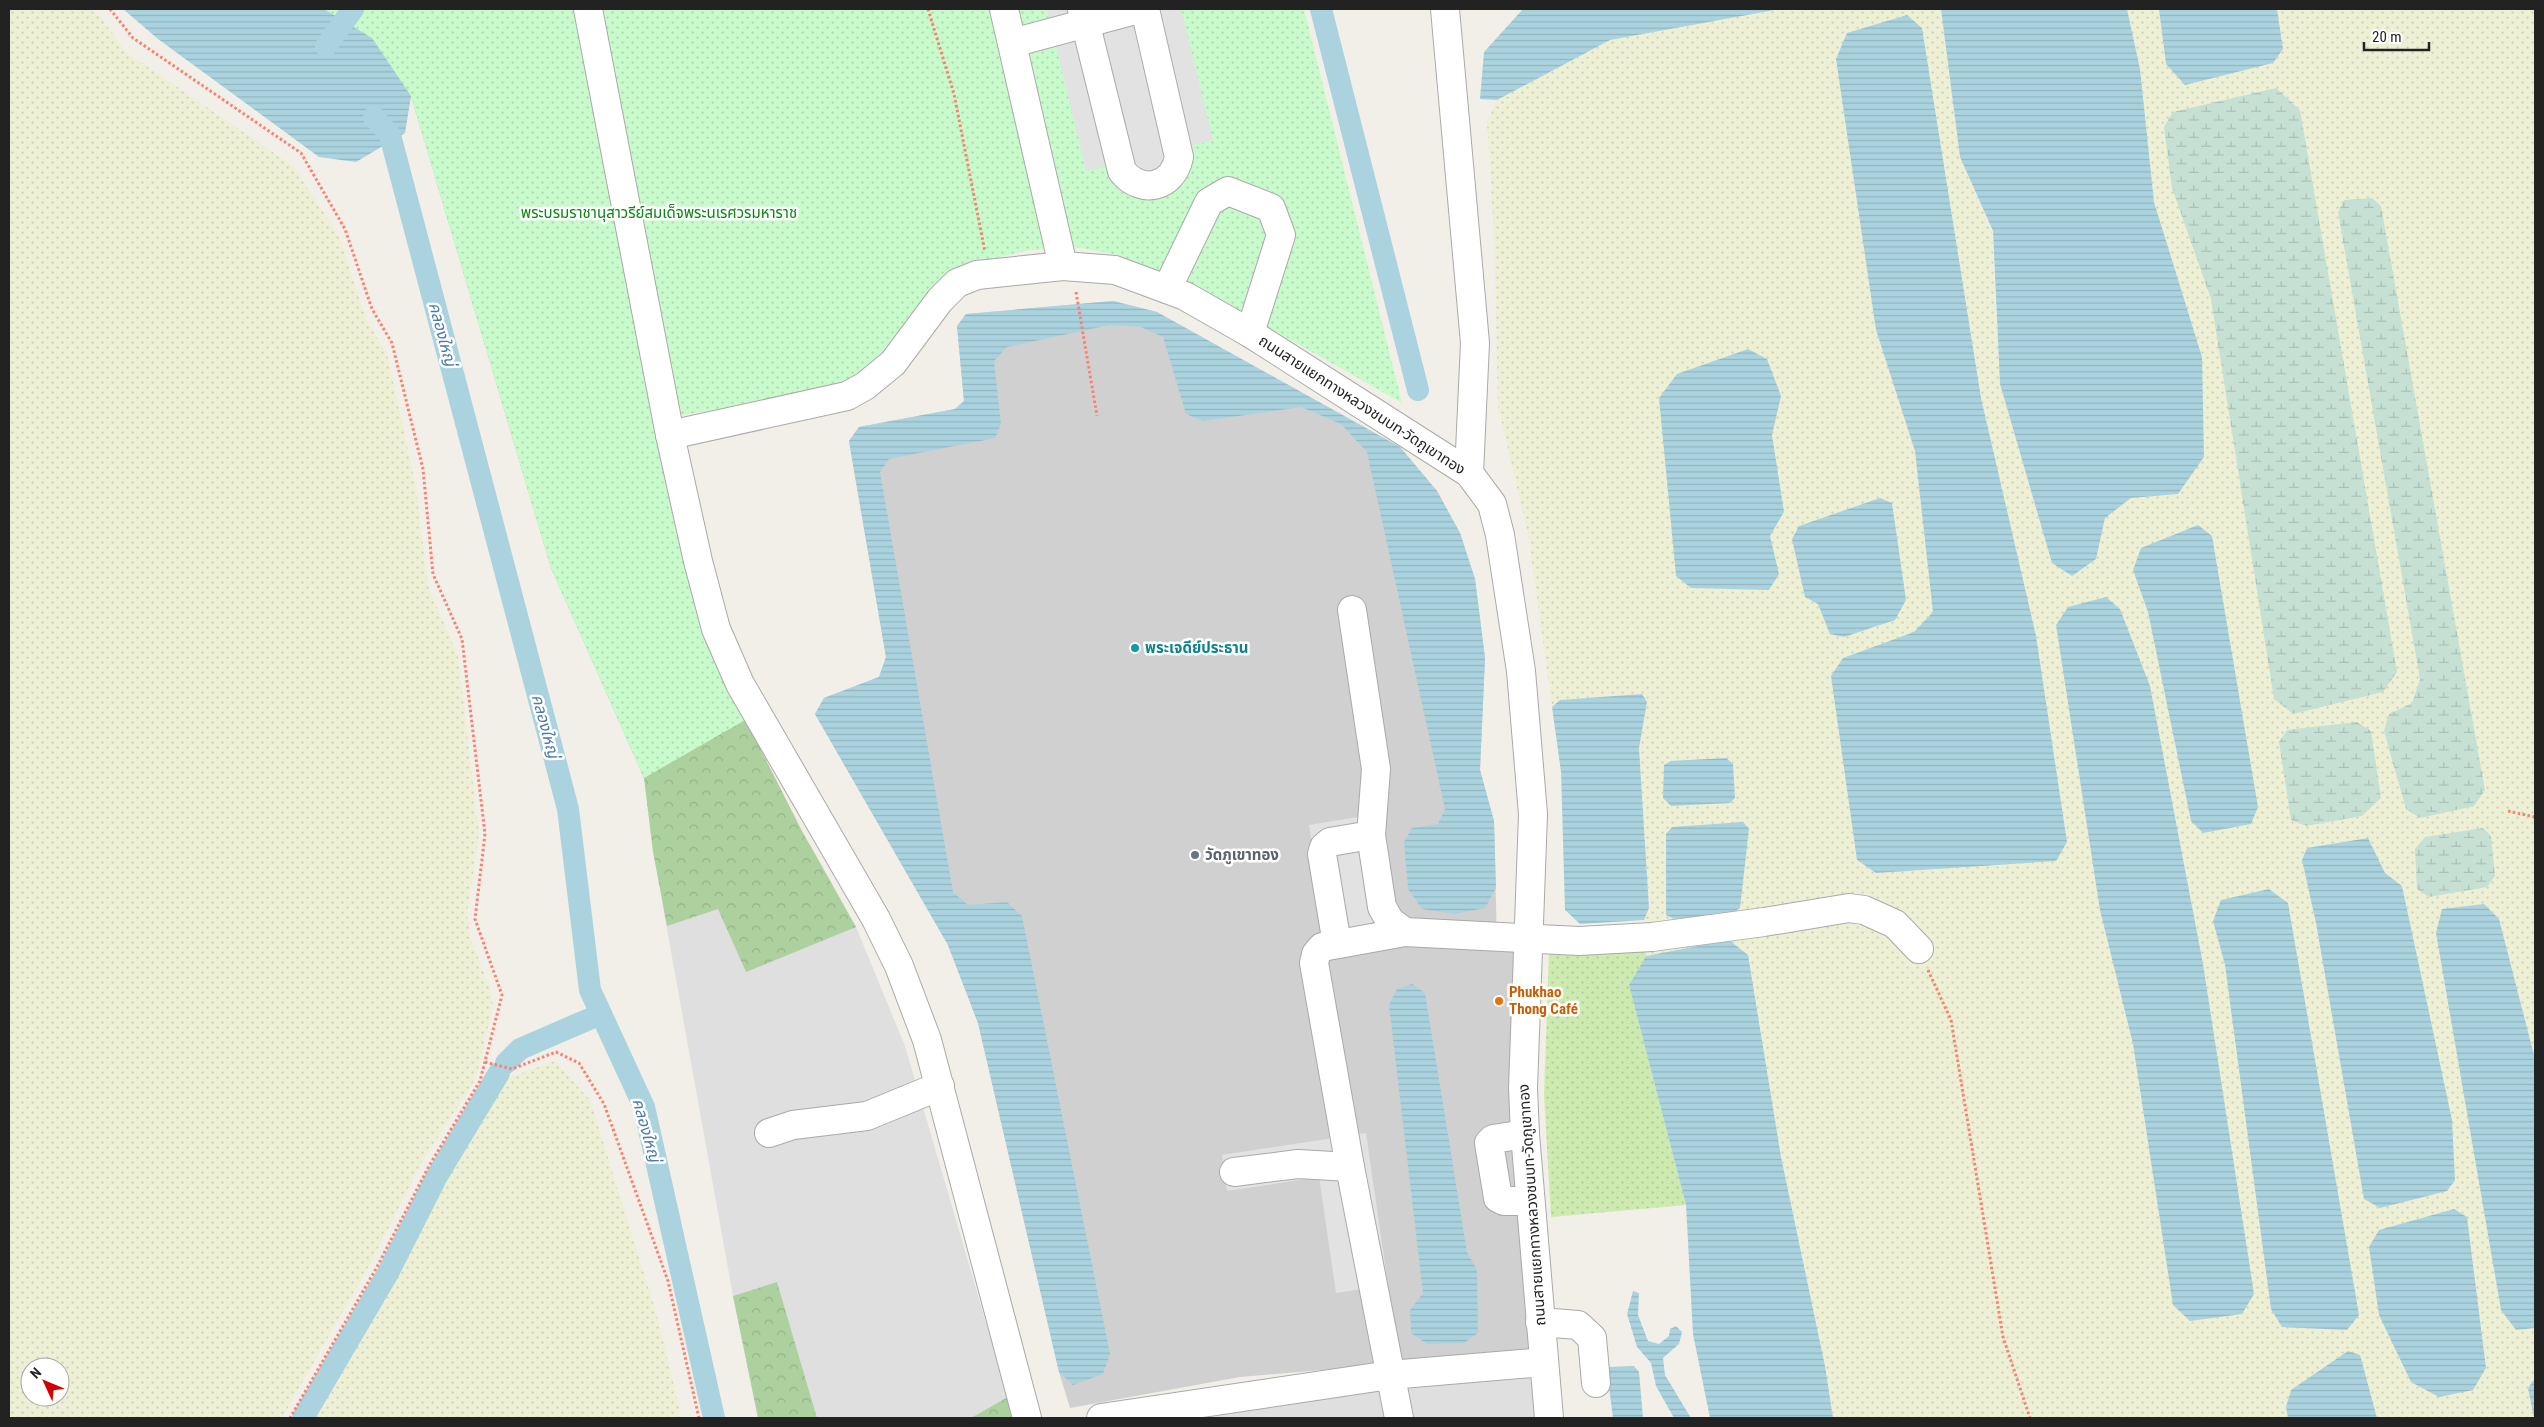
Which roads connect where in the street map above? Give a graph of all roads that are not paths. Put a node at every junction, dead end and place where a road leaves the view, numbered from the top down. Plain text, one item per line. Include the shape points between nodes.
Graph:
1 (588, 9) edge
2 (1004, 9) edge
3 (1139, 9) edge
4 (1146, 9) edge
5 (1445, 9) edge
6 (1084, 16) edge
7 (1012, 43) junction
8 (1063, 266) junction
9 (1167, 289) junction
10 (1250, 333) junction
11 (670, 435) junction
12 (1469, 473) junction
13 (1352, 610) dead end
14 (1372, 835) junction
15 (1405, 932) junction
16 (1528, 937) junction
17 (1337, 944) junction
18 (1919, 949) road end
19 (940, 1086) junction
20 (769, 1133) dead end
21 (1524, 1134) junction
22 (1350, 1166) junction
23 (1234, 1172) dead end
24 (1529, 1201) junction
25 (1540, 1322) junction
26 (1544, 1362) junction
27 (1390, 1375) junction
28 (1596, 1383) dead end
29 (1027, 1418) edge
30 (1101, 1418) edge
31 (1399, 1418) edge
32 (1549, 1418) edge

1 - 11 street
2 - 7 street
3 - 6 street
4 - 6 street via 1179,157 1173,174 1160,184 1142,186 1122,171
5 - 12 street via 1475,343
6 - 7 street
7 - 8 street
8 - 9 street, ถนนสายแยกทางหลวงชนบท-วัดภูเขาทอง via 1115,270
8 - 11 street, ถนนสายแยกทางหลวงชนบท-วัดภูเขาทอง via 977,275 957,283 940,300 894,363 866,386 847,396
9 - 10 street, ถนนสายแยกทางหลวงชนบท-วัดภูเขาทอง
9 - 10 street via 1209,202 1228,191 1271,208 1282,235
10 - 12 street, ถนนสายแยกทางหลวงชนบท-วัดภูเขาทอง
11 - 19 street via 716,629 740,684 900,966
12 - 16 street, ถนนสายแยกทางหลวงชนบท-วัดภูเขาทอง via 1492,504 1500,535 1520,671 1533,814
13 - 14 street via 1376,769
14 - 15 street via 1382,907 1390,921
14 - 17 street via 1330,842 1324,847 1322,854
15 - 16 street
15 - 17 street
16 - 18 street via 1579,941 1652,936 1849,908 1864,910 1895,924
16 - 21 street, ถนนสายแยกทางหลวงชนบท-วัดภูเขาทอง
17 - 22 street via 1322,947 1314,963
19 - 20 street via 867,1116 793,1125
19 - 29 street
21 - 24 street, ถนนสายแยกทางหลวงชนบท-วัดภูเขาทอง
21 - 24 street via 1493,1139 1489,1143 1498,1198
22 - 23 street via 1298,1164
22 - 27 street
24 - 25 street, ถนนสายแยกทางหลวงชนบท-วัดภูเขาทอง
25 - 26 street, ถนนสายแยกทางหลวงชนบท-วัดภูเขาทอง
25 - 28 street via 1578,1325 1592,1338
26 - 27 street
26 - 32 street, ถนนสายแยกทางหลวงชนบท-วัดภูเขาทอง
27 - 30 street
27 - 31 street

